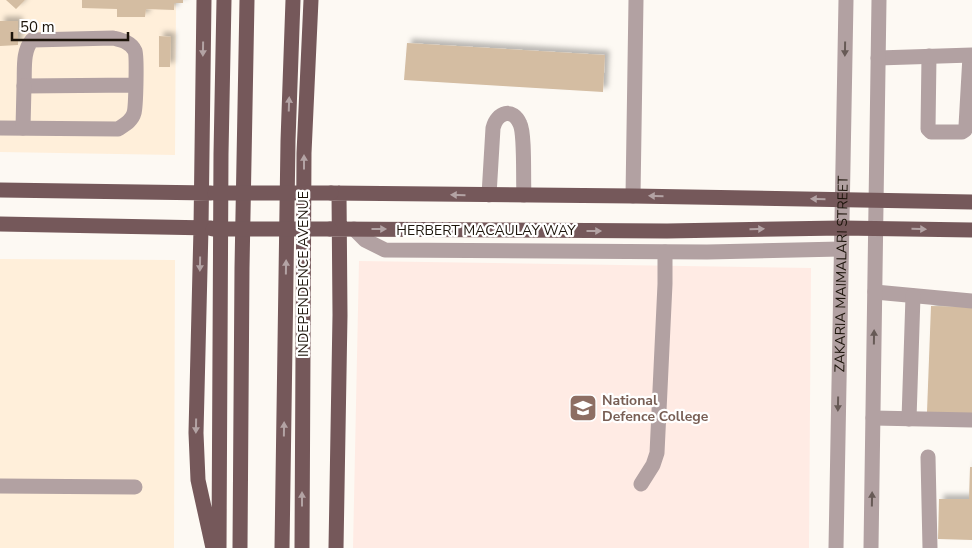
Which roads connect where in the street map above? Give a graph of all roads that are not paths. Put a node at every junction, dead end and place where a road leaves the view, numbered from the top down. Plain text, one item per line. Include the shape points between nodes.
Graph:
1 (204, 0) edge
2 (224, 0) edge
3 (248, 0) edge
4 (293, 0) edge
5 (311, 0) edge
6 (636, 0) edge
7 (846, 0) edge
8 (879, 0) edge
9 (929, 56) junction
10 (971, 56) edge
11 (878, 58) junction
12 (136, 85) junction
13 (24, 86) junction
14 (0, 128) edge
15 (24, 128) junction
16 (0, 190) edge
17 (208, 193) junction
18 (335, 193) junction
19 (489, 195) junction
20 (524, 195) junction
21 (633, 196) junction
22 (842, 199) junction
23 (876, 200) junction
24 (972, 202) edge
25 (0, 224) edge
26 (207, 228) junction
27 (842, 228) junction
28 (875, 228) junction
29 (341, 229) junction
30 (972, 230) edge
31 (842, 249) junction
32 (665, 252) junction
33 (876, 292) junction
34 (913, 296) junction
35 (972, 301) edge
36 (873, 418) junction
37 (909, 419) junction
38 (972, 420) edge
39 (928, 457) dead end
40 (641, 484) dead end
41 (0, 486) edge
42 (135, 487) dead end
43 (213, 548) edge
44 (219, 548) edge
45 (240, 548) edge
46 (282, 548) edge
47 (302, 548) edge
48 (336, 548) edge
49 (836, 548) edge
50 (871, 548) edge
51 (930, 548) edge

1 -> 17 main road
2 - 44 main road
3 - 45 main road
46 -> 4 main road, INDEPENDENCE AVENUE
47 -> 5 main road, INDEPENDENCE AVENUE via 304,152
6 - 21 street
7 -> 22 street, ZAKARIA MAIMALARI STREET
8 - 11 street
9 - 10 street
9 - 10 street via 928,129 931,132 965,130
9 - 11 street
11 - 23 street
12 - 13 street
12 - 13 street via 136,53 124,41 58,38 32,40 28,45
12 - 15 street via 134,114 127,124 118,129
13 - 15 street
14 - 15 street
16 - 17 main road
17 - 18 main road, bridge
17 - 26 main road
19 -> 18 main road
18 - 29 main road
19 - 20 main road
19 - 20 street via 494,121 507,114 515,116 521,126
20 - 21 main road
22 -> 21 main road
22 - 23 main road
22 - 27 street, ZAKARIA MAIMALARI STREET
23 - 24 main road
23 - 28 street
25 - 26 main road, HERBERT MACAULAY WAY
26 - 29 main road, HERBERT MACAULAY WAY, bridge
26 -> 43 main road via 196,433 198,480
27 - 28 main road, HERBERT MACAULAY WAY
29 -> 27 main road, HERBERT MACAULAY WAY via 667,231
27 - 31 street, ZAKARIA MAIMALARI STREET
28 -> 30 main road, HERBERT MACAULAY WAY
28 - 33 street
29 - 32 street via 385,250
29 - 48 main road
31 - 32 street
31 -> 49 street, ZAKARIA MAIMALARI STREET
32 - 40 street via 656,453 653,466
33 - 34 street
36 -> 33 street
34 - 35 street
34 - 37 street
36 - 37 street
50 -> 36 street
37 - 38 street
39 - 51 street
41 - 42 street

